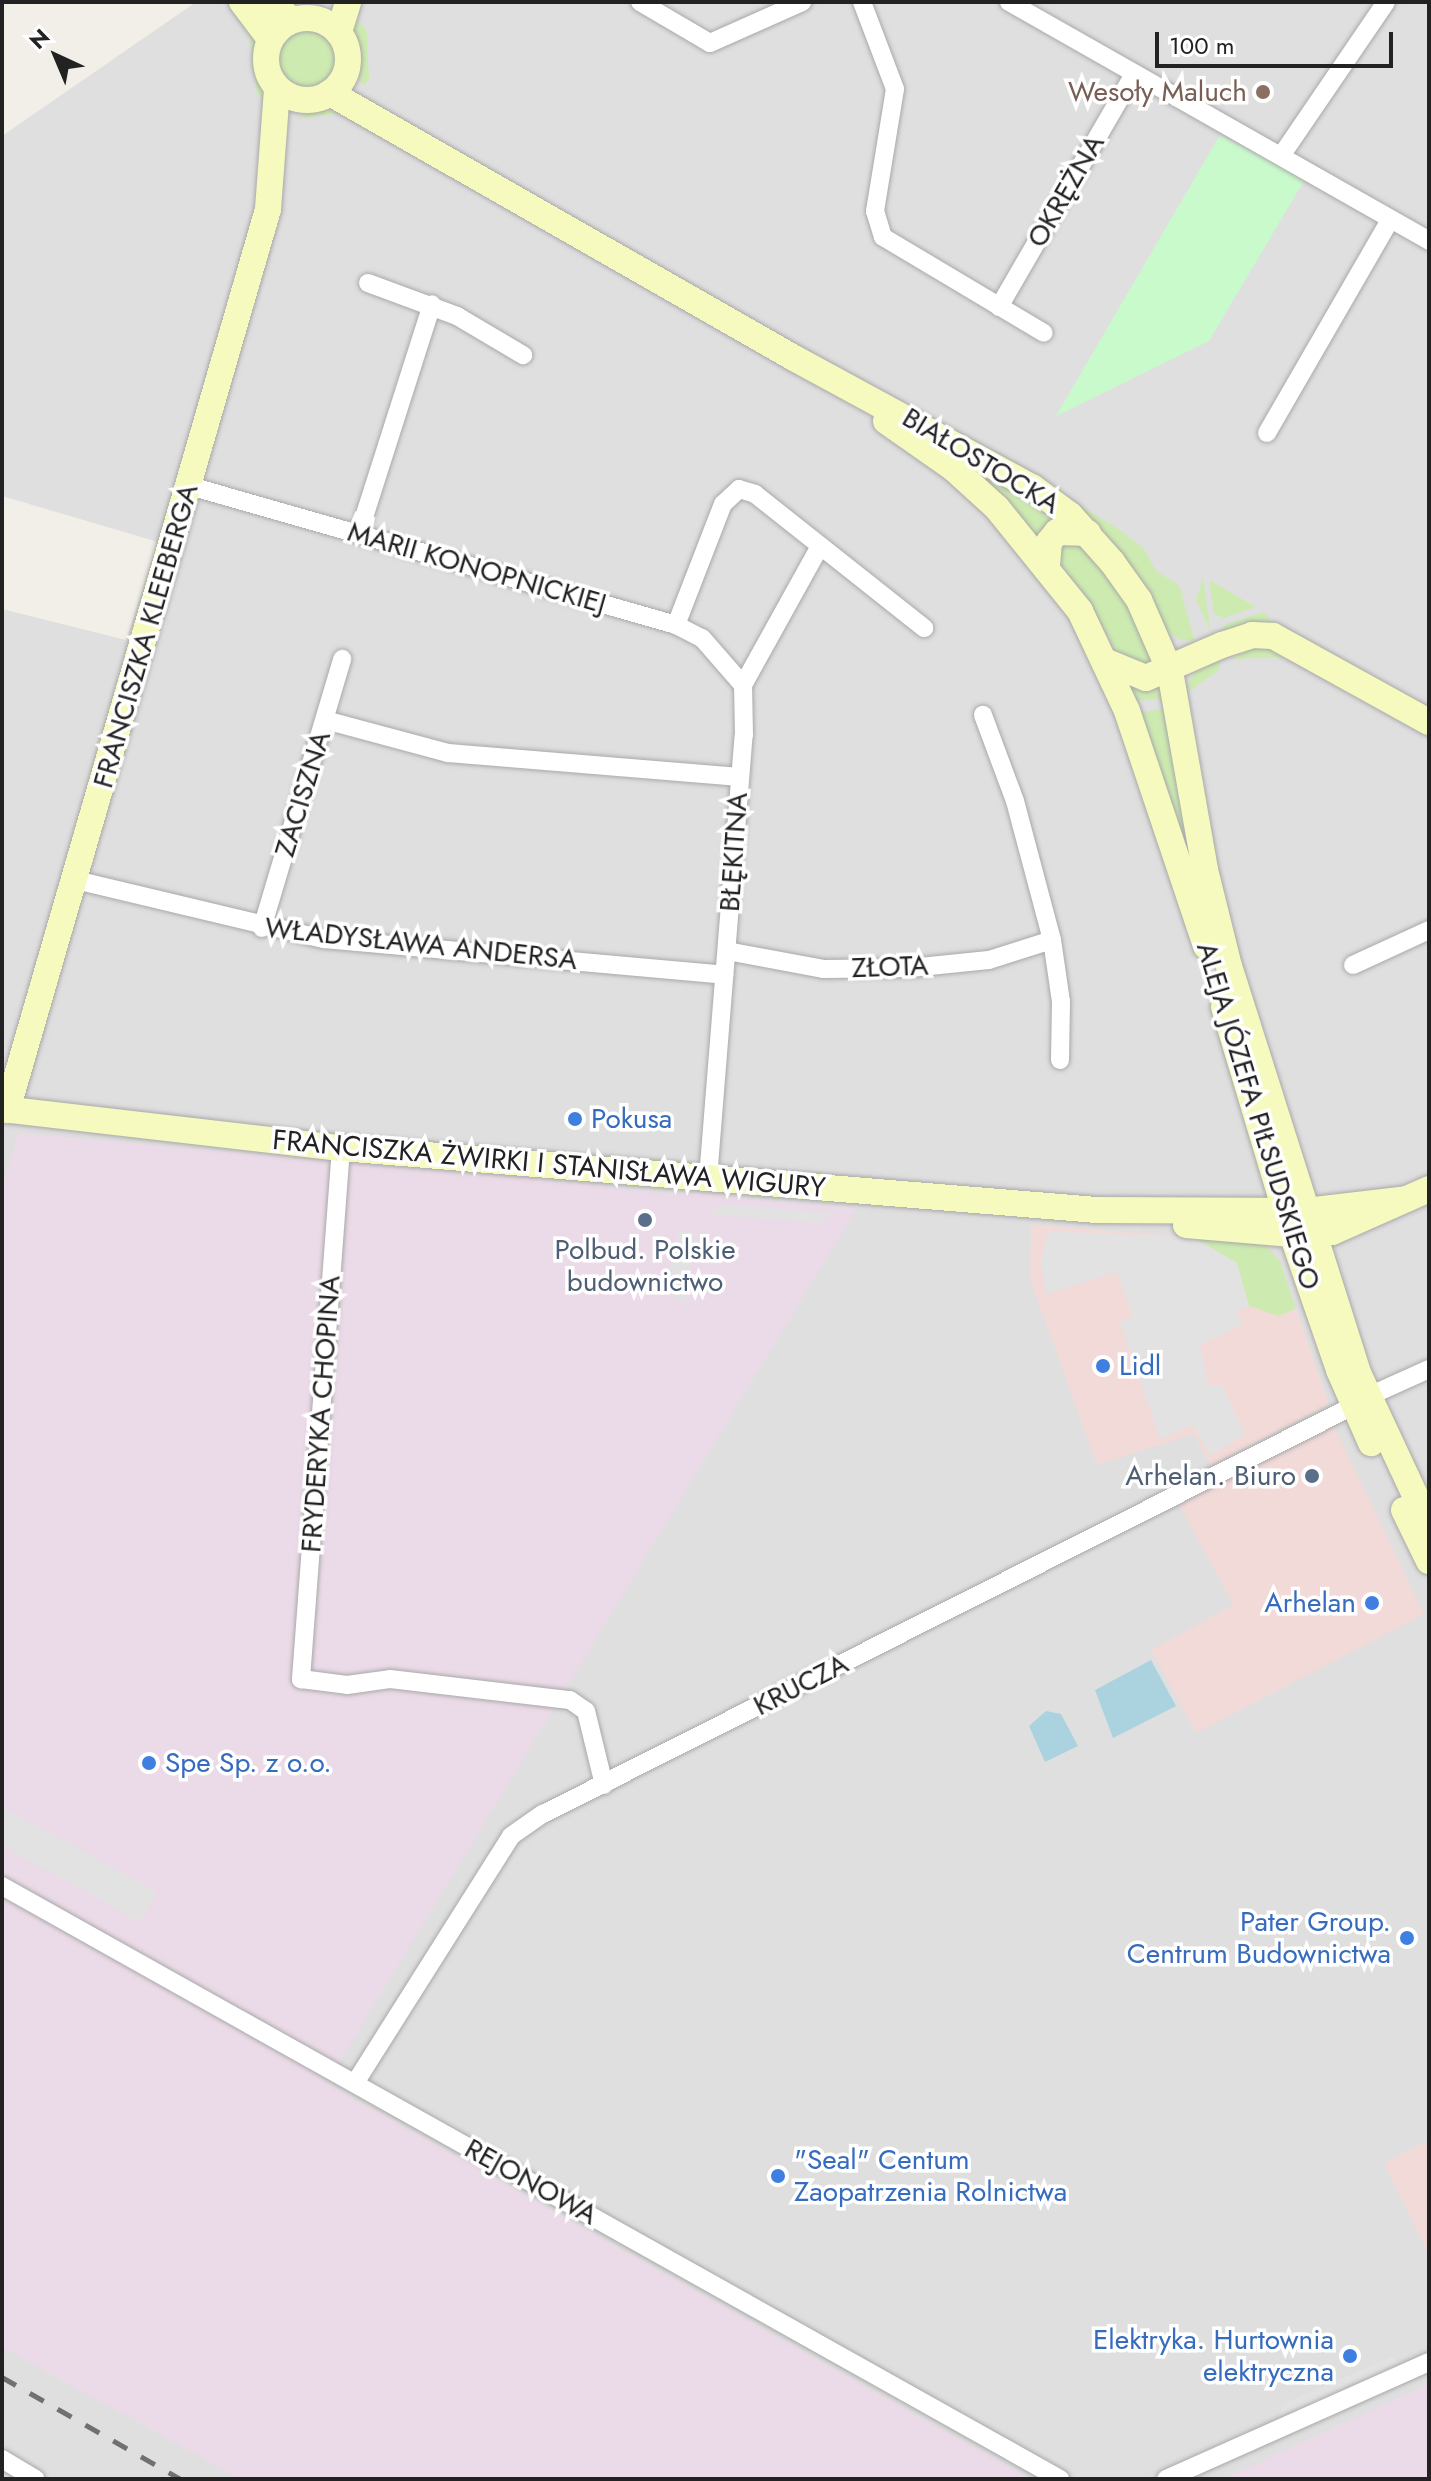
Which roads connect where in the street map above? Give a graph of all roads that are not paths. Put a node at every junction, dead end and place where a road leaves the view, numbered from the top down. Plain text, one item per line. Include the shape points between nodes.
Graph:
1 (242, 2) edge
2 (270, 2) edge
3 (348, 2) edge
4 (640, 2) edge
5 (802, 2) edge
6 (862, 2) edge
7 (1009, 2) edge
8 (1386, 2) edge
9 (312, 13) edge
10 (339, 32) junction
11 (270, 39) junction
12 (1134, 74) junction
13 (338, 84) junction
14 (277, 88) junction
15 (303, 100) junction
16 (274, 142) junction
17 (1281, 156) junction
18 (1390, 220) junction
19 (1429, 241) edge
20 (368, 283) dead end
21 (432, 304) junction
22 (999, 307) junction
23 (1044, 333) dead end
24 (523, 355) dead end
25 (794, 358) junction
26 (1267, 433) dead end
27 (190, 486) junction
28 (359, 533) junction
29 (1088, 533) junction
30 (820, 546) junction
31 (1047, 565) junction
32 (676, 625) junction
33 (924, 628) dead end
34 (1157, 636) junction
35 (1210, 650) junction
36 (342, 659) dead end
37 (1107, 662) junction
38 (1170, 671) junction
39 (743, 685) junction
40 (983, 715) dead end
41 (325, 720) junction
42 (1429, 722) edge
43 (740, 777) junction
44 (76, 880) junction
45 (262, 928) junction
46 (1429, 930) edge
47 (1052, 940) junction
48 (727, 951) junction
49 (1353, 965) dead end
50 (724, 975) junction
51 (1060, 1060) dead end
52 (4, 1116) edge
53 (341, 1148) junction
54 (708, 1178) junction
55 (1417, 1194) edge
56 (1299, 1223) junction
57 (1429, 1369) edge
58 (1361, 1401) junction
59 (1429, 1525) edge
60 (1429, 1561) edge
61 (604, 1785) junction
62 (2, 1886) edge
63 (355, 2083) junction
64 (1429, 2362) edge
65 (2, 2459) edge
66 (35, 2479) edge
67 (1060, 2479) edge
68 (1166, 2479) edge

1 - 11 main road
2 - 9 main road
3 - 10 main road
4 - 5 street via 710,43
6 - 22 street via 895,89 877,224 898,249
7 - 12 street
8 - 17 street
9 - 10 main road
9 - 11 main road
10 - 13 main road via 348,53
11 - 14 main road via 265,65
12 - 17 street
12 - 22 street, OKRĘŻNA
13 - 15 main road
13 - 25 main road, BIAŁOSTOCKA via 381,118
14 - 15 main road
14 - 16 main road, FRANCISZKA KLEEBERGA
15 - 16 main road, FRANCISZKA KLEEBERGA
16 - 27 main road, FRANCISZKA KLEEBERGA via 268,209
17 - 18 street
18 - 19 street
18 - 26 street
20 - 21 street
21 - 24 street
21 - 28 street
22 - 23 street
25 - 29 main road, BIAŁOSTOCKA via 1032,487
25 - 31 main road, BIAŁOSTOCKA via 953,468
27 - 28 street, MARII KONOPNICKIEJ
27 - 44 main road, FRANCISZKA KLEEBERGA
28 - 32 street, MARII KONOPNICKIEJ
29 - 31 main road via 1057,532 1049,542
29 - 34 main road, BIAŁOSTOCKA via 1126,579
30 - 32 street via 755,494 739,489 731,493
30 - 33 street
30 - 39 street, BŁĘKITNA
31 - 37 main road, BIAŁOSTOCKA
32 - 39 street, MARII KONOPNICKIEJ via 721,655
34 - 35 main road
34 - 38 main road, ALEJA JÓZEFA PIŁSUDSKIEGO
35 - 38 main road
35 - 42 main road via 1252,635 1273,636
36 - 41 street, ZACISZNA
37 - 38 main road via 1142,678
37 - 56 main road, ALEJA JÓZEFA PIŁSUDSKIEGO
38 - 56 main road, ALEJA JÓZEFA PIŁSUDSKIEGO via 1214,912
39 - 43 street, BŁĘKITNA
40 - 47 street via 1015,801
41 - 43 street via 448,753
41 - 45 street, ZACISZNA
43 - 48 street, BŁĘKITNA
44 - 45 street, WŁADYSŁAWA ANDERSA
44 - 52 main road, FRANCISZKA KLEEBERGA
45 - 50 street, WŁADYSŁAWA ANDERSA via 324,939
46 - 49 street
47 - 48 street, ZŁOTA via 989,960 910,968 824,969
47 - 51 street via 1061,1002
48 - 50 street, BŁĘKITNA
50 - 54 street, BŁĘKITNA
52 - 53 main road, FRANCISZKA ŻWIRKI I STANISŁAWA WIGURY
53 - 54 main road, FRANCISZKA ŻWIRKI I STANISŁAWA WIGURY
53 - 61 street, FRYDERYKA CHOPINA via 301,1679 347,1685 390,1679 570,1700 586,1711
54 - 56 main road, FRANCISZKA ŻWIRKI I STANISŁAWA WIGURY
55 - 56 main road, FRANCISZKA ŻWIRKI I STANISŁAWA WIGURY via 1342,1229
56 - 58 main road, ALEJA JÓZEFA PIŁSUDSKIEGO
57 - 58 street, KRUCZA
58 - 59 main road, ALEJA JÓZEFA PIŁSUDSKIEGO
58 - 60 main road, ALEJA JÓZEFA PIŁSUDSKIEGO
58 - 61 street, KRUCZA
61 - 63 street, KRUCZA via 511,1836
62 - 63 street, REJONOWA
63 - 67 street, REJONOWA
64 - 68 street
65 - 66 street

